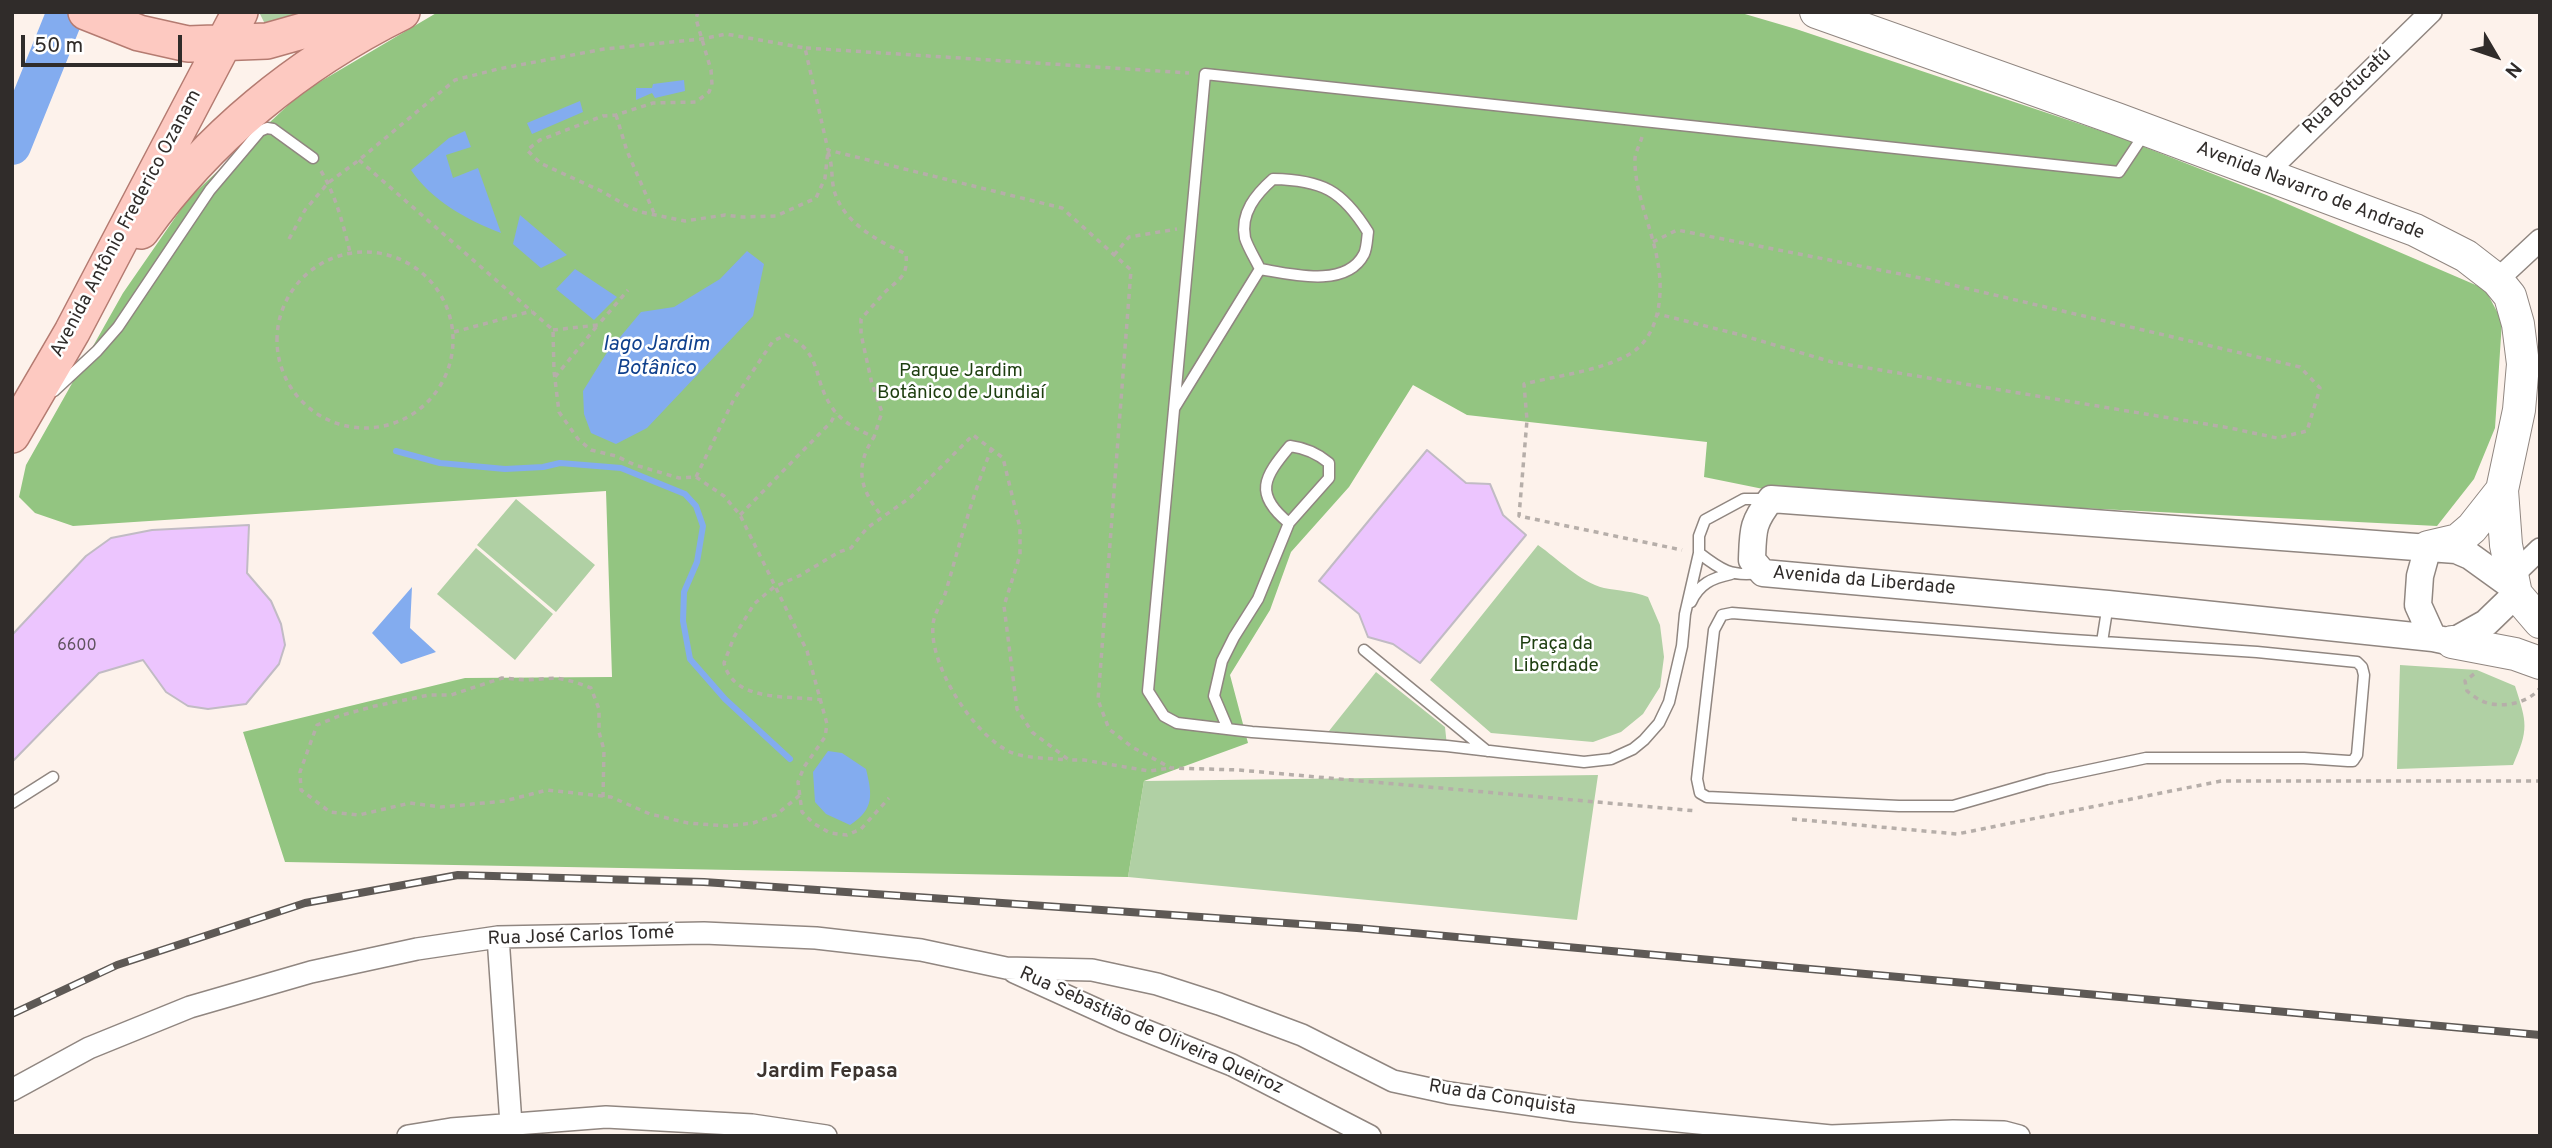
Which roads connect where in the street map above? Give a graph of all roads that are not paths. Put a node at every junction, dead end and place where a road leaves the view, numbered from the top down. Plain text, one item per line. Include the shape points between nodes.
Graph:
1 (86, 12) edge
2 (240, 12) edge
3 (370, 12) edge
4 (402, 12) edge
5 (1816, 12) edge
6 (2431, 12) edge
7 (222, 42) junction
8 (2146, 130) junction
9 (313, 158) road end
10 (2266, 173) junction
11 (2540, 240) edge
12 (1260, 269) junction
13 (2497, 280) junction
14 (72, 331) junction
15 (1173, 410) junction
16 (16, 430) edge
17 (2502, 490) junction
18 (1771, 499) junction
19 (1289, 523) junction
20 (2428, 548) junction
21 (2540, 549) edge
22 (1699, 553) junction
23 (1763, 573) junction
24 (1731, 574) junction
25 (2514, 586) junction
26 (2108, 604) junction
27 (1685, 614) junction
28 (2540, 622) edge
29 (2443, 640) junction
30 (2102, 642) junction
31 (1364, 650) dead end
32 (2540, 663) edge
33 (1228, 729) junction
34 (1487, 751) junction
35 (53, 777) dead end
36 (12, 803) edge
37 (498, 937) junction
38 (1006, 968) junction
39 (12, 1090) edge
40 (511, 1124) junction
41 (675, 1128) edge
42 (1336, 1128) edge
43 (408, 1136) edge
44 (826, 1136) edge
45 (1370, 1136) edge
46 (2019, 1136) edge

1 - 7 main road via 139,33 188,44
2 - 7 main road, Avenida Antônio Frederico Ozanam
3 - 7 main road via 267,41
4 - 14 main road via 282,85 210,148 149,220
5 - 8 main road, Avenida Navarro de Andrade
6 - 10 street, Rua Botucatú
7 - 14 main road, Avenida Antônio Frederico Ozanam
8 - 10 main road, Avenida Navarro de Andrade
8 - 15 lane via 2119,173 1205,74
9 - 16 lane via 273,129 260,131 210,190 118,327
10 - 13 main road, Avenida Navarro de Andrade via 2415,230 2466,256
11 - 13 street
12 - 12 lane via 1245,237 1247,210 1273,179 1305,179 1329,189 1354,209 1368,232 1363,254 1345,273 1315,277
12 - 15 lane
13 - 17 main road, Avenida Navarro de Andrade via 2510,296 2523,364 2519,410
14 - 16 main road, Avenida Antônio Frederico Ozanam
15 - 33 lane via 1148,691 1164,716 1177,723
17 - 20 main road via 2458,540
17 - 25 main road, Avenida Navarro de Andrade
18 - 20 street
18 - 22 lane via 1744,499 1705,520
18 - 23 street, Avenida da Liberdade via 1756,517 1753,533 1752,559
19 - 19 lane via 1269,501 1267,475 1290,446 1302,447 1329,463 1329,478
19 - 33 lane via 1258,599 1222,661 1214,696
20 - 25 street via 2470,556
20 - 29 street via 2418,605
21 - 25 street
22 - 24 lane
22 - 27 lane
23 - 24 lane
23 - 26 street, Avenida da Liberdade
24 - 27 lane via 1711,579 1695,594
25 - 28 main road
25 - 29 street via 2486,623
26 - 29 street, Avenida da Liberdade
26 - 30 lane
27 - 34 lane via 1669,702 1658,723 1633,749 1611,759 1584,762
29 - 32 main road
30 - 30 lane via 2357,662 2364,675 2357,755 2353,761 2146,758 2047,779 1953,806 1707,797 1697,786 1714,630 1722,615 1732,612
31 - 34 lane
33 - 34 lane
35 - 36 lane
37 - 38 street, Rua José Carlos Tomé via 704,933 816,939 921,950
37 - 39 street, Rua José Carlos Tomé via 312,972 190,1007 89,1048
37 - 40 street
38 - 42 street, Rua Sebastião de Oliveira Queiroz via 1232,1065
38 - 46 street, Rua da Conquista via 1092,970 1157,984 1302,1035 1393,1081 1449,1093 1576,1111 1831,1136 1953,1131
40 - 41 street via 606,1117
40 - 43 street
41 - 44 street via 752,1125
42 - 45 street, Rua Sebastião de Oliveira Queiroz

